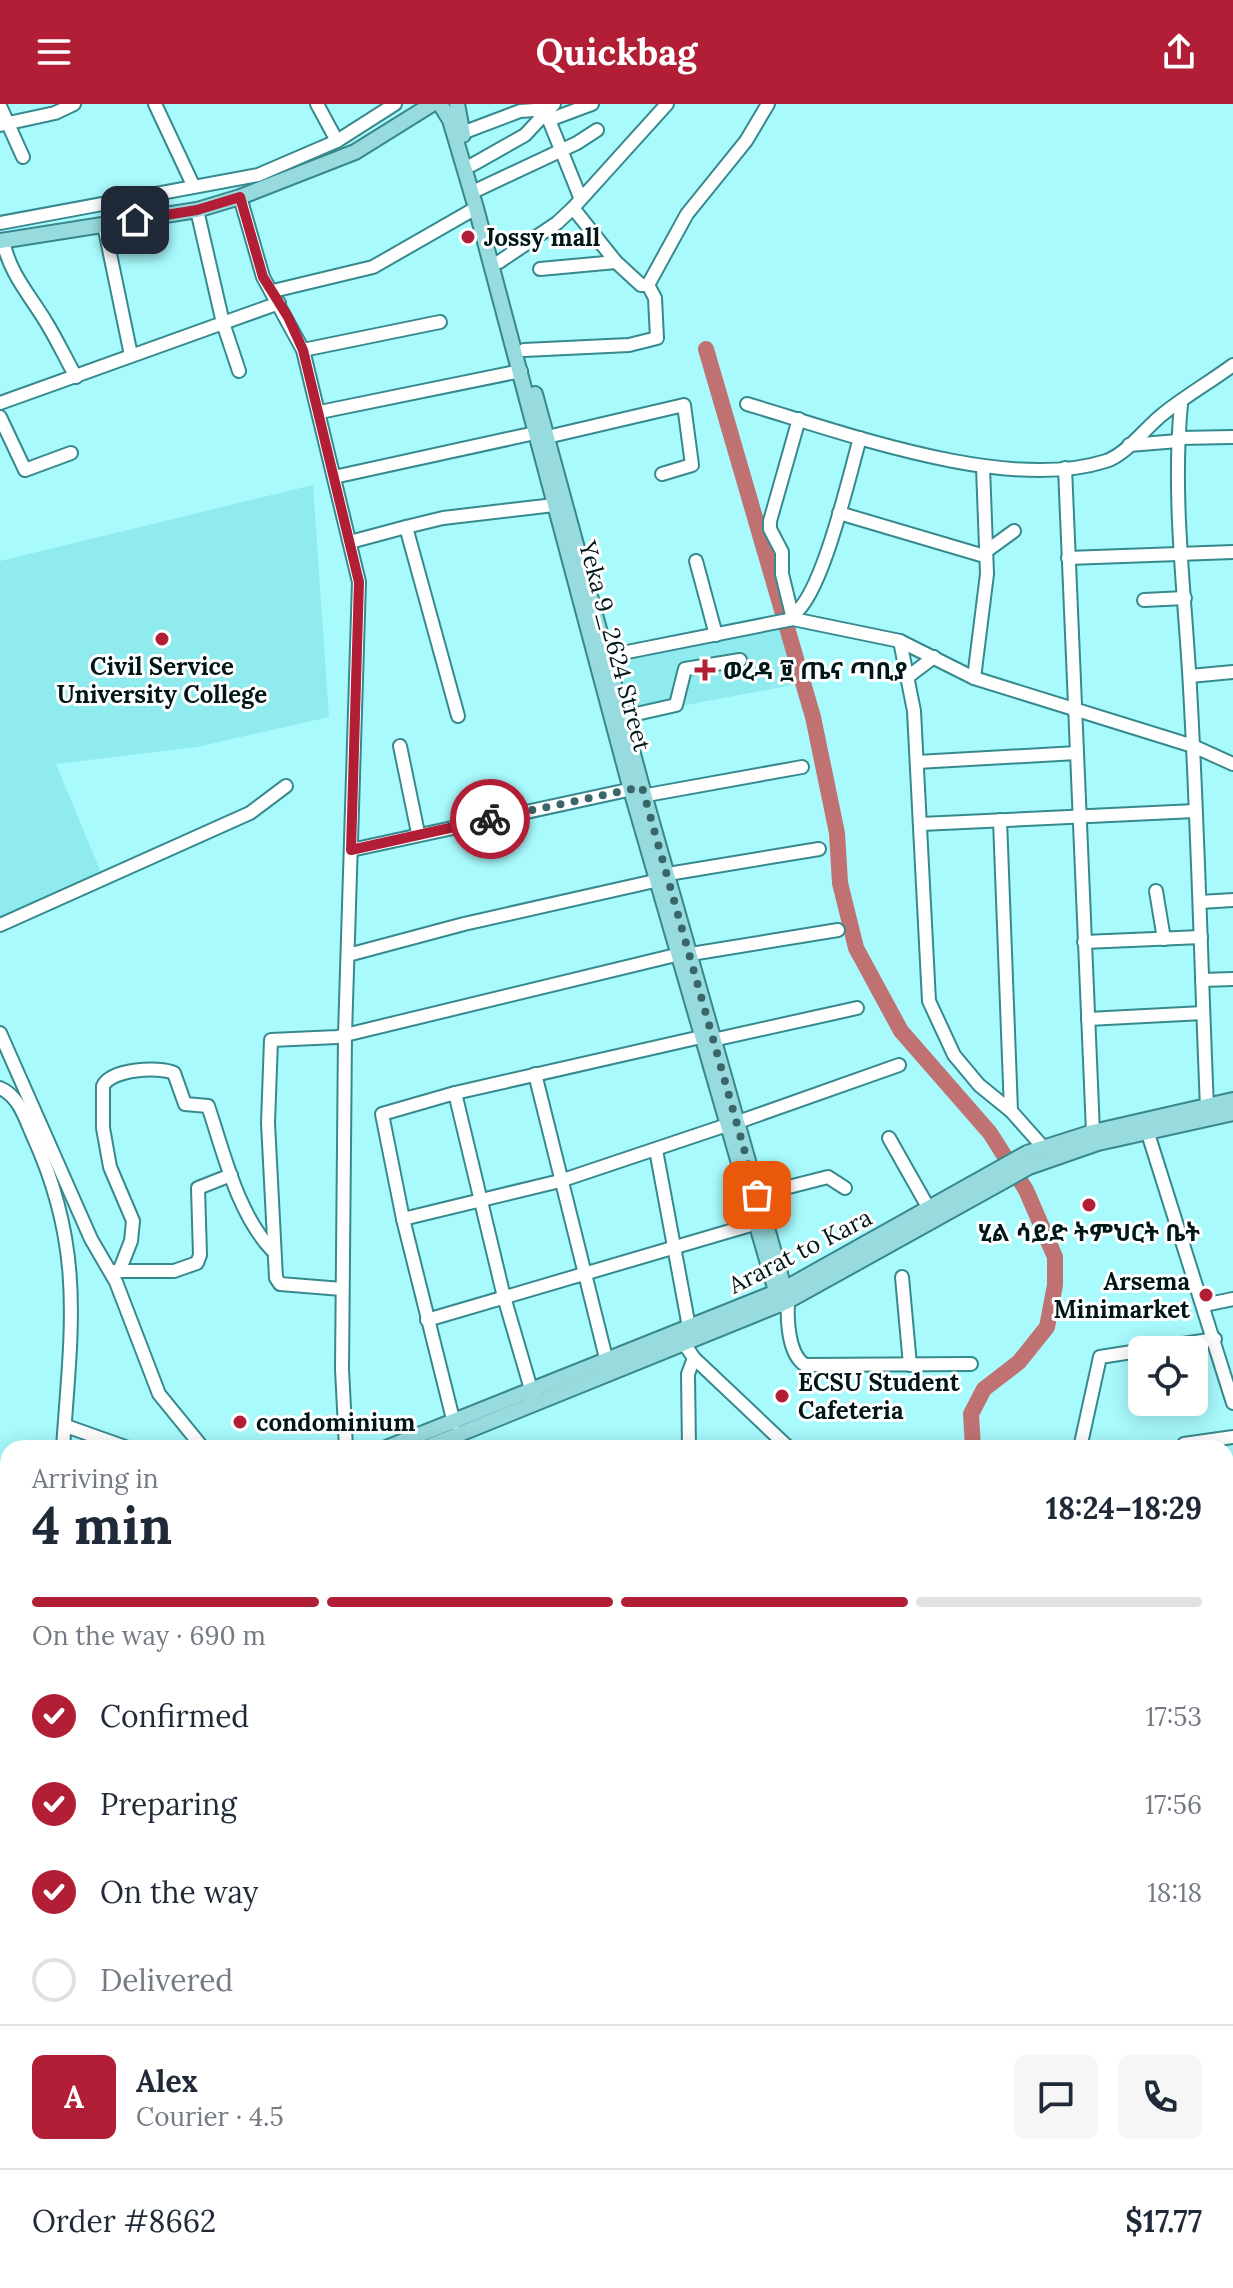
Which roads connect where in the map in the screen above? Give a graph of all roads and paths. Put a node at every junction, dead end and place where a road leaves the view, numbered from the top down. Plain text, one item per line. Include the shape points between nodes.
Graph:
1 (74, 104) edge
2 (155, 104) edge
3 (317, 104) edge
4 (395, 104) edge
5 (432, 104) edge
6 (440, 104) edge
7 (592, 104) edge
8 (667, 104) edge
9 (768, 104) edge
10 (0, 106) edge
11 (549, 112) edge
12 (457, 119) edge
13 (5, 124) edge
14 (597, 130) dead end
15 (337, 141) junction
16 (560, 150) junction
17 (23, 157) dead end
18 (472, 165) junction
19 (193, 185) junction
20 (479, 189) junction
21 (240, 197) junction
22 (577, 202) junction
23 (476, 208) junction
24 (197, 210) junction
25 (0, 223) edge
26 (104, 225) junction
27 (2, 241) edge
28 (499, 262) junction
29 (616, 262) junction
30 (540, 269) dead end
31 (648, 285) junction
32 (276, 297) junction
33 (440, 322) dead end
34 (223, 323) junction
35 (303, 350) junction
36 (524, 350) junction
37 (131, 355) junction
38 (1233, 365) edge
39 (239, 371) dead end
40 (521, 371) junction
41 (76, 377) junction
42 (0, 403) edge
43 (747, 404) dead end
44 (1181, 404) junction
45 (320, 412) junction
46 (0, 417) edge
47 (799, 419) junction
48 (541, 435) junction
49 (1233, 437) edge
50 (860, 438) junction
51 (1178, 440) junction
52 (1129, 445) junction
53 (71, 453) dead end
54 (983, 467) junction
55 (1065, 468) junction
56 (662, 474) dead end
57 (334, 477) junction
58 (554, 505) junction
59 (839, 513) junction
60 (406, 527) junction
61 (1014, 531) dead end
62 (350, 542) junction
63 (1233, 552) edge
64 (1180, 553) junction
65 (987, 554) junction
66 (1068, 558) junction
67 (696, 561) dead end
68 (1185, 598) junction
69 (1144, 600) dead end
70 (790, 618) junction
71 (716, 635) junction
72 (900, 641) junction
73 (607, 656) junction
74 (934, 657) junction
75 (740, 660) dead end
76 (1233, 672) edge
77 (909, 676) junction
78 (1190, 676) junction
79 (974, 678) junction
80 (1077, 708) junction
81 (458, 716) dead end
82 (623, 717) junction
83 (400, 746) dead end
84 (1193, 746) junction
85 (1077, 753) junction
86 (917, 762) junction
87 (1233, 764) edge
88 (802, 767) dead end
89 (286, 786) dead end
90 (638, 792) junction
91 (1195, 811) junction
92 (1079, 814) junction
93 (1000, 820) junction
94 (921, 824) junction
95 (418, 833) junction
96 (819, 849) dead end
97 (351, 850) junction
98 (663, 877) junction
99 (1156, 891) dead end
100 (1233, 900) edge
101 (1200, 902) junction
102 (0, 925) edge
103 (838, 930) dead end
104 (1201, 937) junction
105 (1164, 939) junction
106 (1084, 942) junction
107 (686, 954) junction
108 (348, 955) junction
109 (1233, 979) edge
110 (1202, 980) junction
111 (857, 1008) dead end
112 (1203, 1013) junction
113 (1088, 1019) junction
114 (0, 1033) edge
115 (345, 1035) junction
116 (707, 1038) junction
117 (899, 1065) dead end
118 (535, 1074) junction
119 (0, 1088) edge
120 (455, 1093) junction
121 (1233, 1100) edge
122 (1207, 1107) junction
123 (1011, 1111) junction
124 (1233, 1113) edge
125 (732, 1123) junction
126 (1146, 1126) junction
127 (1093, 1132) junction
128 (889, 1138) dead end
129 (1052, 1149) junction
130 (656, 1150) junction
131 (1005, 1172) junction
132 (231, 1175) junction
133 (560, 1181) junction
134 (845, 1188) dead end
135 (757, 1195) junction
136 (480, 1203) junction
137 (928, 1207) junction
138 (403, 1219) junction
139 (754, 1224) junction
140 (674, 1248) junction
141 (272, 1250) junction
142 (870, 1250) junction
143 (769, 1255) junction
144 (116, 1271) junction
145 (584, 1276) junction
146 (902, 1277) dead end
147 (342, 1289) junction
148 (504, 1297) junction
149 (1233, 1299) edge
150 (783, 1301) junction
151 (1204, 1305) junction
152 (427, 1320) junction
153 (689, 1327) junction
154 (1215, 1339) junction
155 (685, 1345) junction
156 (694, 1358) junction
157 (607, 1362) junction
158 (971, 1364) dead end
159 (910, 1365) junction
160 (534, 1399) junction
161 (1233, 1403) edge
162 (454, 1423) junction
163 (66, 1426) junction
164 (1233, 1437) edge
165 (64, 1440) edge
166 (105, 1440) edge
167 (196, 1440) edge
168 (346, 1440) edge
169 (408, 1440) edge
170 (443, 1440) edge
171 (689, 1440) edge
172 (781, 1440) edge
173 (1082, 1440) edge
174 (1212, 1440) edge

1 - 13 street
2 - 19 street
3 - 15 street
4 - 15 street
5 - 21 main road via 355,152
6 - 12 main road, Yeka 9_2624 Street
7 - 11 street
8 - 22 street
9 - 31 street via 746,141 687,214
10 - 13 street
11 - 12 street
11 - 16 street
11 - 18 street via 525,135
12 - 18 main road, Yeka 9_2624 Street
12 - 23 main road, Yeka 9_2624 Street
13 - 17 street
14 - 16 street
15 - 19 street via 258,175
16 - 20 street
16 - 22 street
18 - 20 main road, Yeka 9_2624 Street
19 - 25 street
20 - 28 main road, Yeka 9_2624 Street
21 - 24 main road
21 - 32 street via 263,277
22 - 28 street
22 - 29 street
23 - 32 street via 373,267
23 - 40 main road, Yeka 9_2624 Street
24 - 26 main road
24 - 34 street
26 - 27 main road
26 - 37 street
27 - 41 street via 23,291
28 - 36 main road, Yeka 9_2624 Street
29 - 30 street
29 - 31 street via 641,285
31 - 36 street via 659,328 653,341
32 - 34 street
32 - 35 street
33 - 35 street
34 - 37 street
34 - 39 street
35 - 45 street
36 - 48 main road, Yeka 9_2624 Street
37 - 41 street
38 - 44 street
40 - 45 street
40 - 48 main road, Yeka 9_2624 Street
41 - 42 street
43 - 47 street
44 - 51 street
44 - 52 street
45 - 57 street
46 - 53 street via 25,470
47 - 50 street
47 - 70 street via 770,521 782,552
48 - 56 street via 678,403 684,405 692,465
48 - 57 street
48 - 58 main road, Yeka 9_2624 Street
48 - 73 main road, Yeka 9_2624 Street
49 - 51 street
50 - 54 street
50 - 59 street
51 - 52 street
51 - 64 street
52 - 55 street via 1105,461
54 - 55 street
54 - 65 street
55 - 66 street
57 - 62 street
58 - 60 street
58 - 90 main road, Yeka 9_2624 Street
59 - 65 street via 971,554
59 - 70 street via 808,600
60 - 62 street
60 - 81 street
61 - 65 street
62 - 97 street via 360,601
63 - 64 street
64 - 66 street
64 - 68 street
65 - 79 street
66 - 80 street
67 - 71 street
68 - 69 street
68 - 78 street
70 - 71 street
70 - 72 street
71 - 73 street
72 - 74 street
72 - 77 street
73 - 82 main road, Yeka 9_2624 Street
74 - 77 street
74 - 79 street
75 - 82 street via 685,669 678,703
76 - 78 street
77 - 86 street
78 - 84 street
79 - 80 street
80 - 84 street
80 - 85 street
82 - 90 main road, Yeka 9_2624 Street
83 - 95 street
84 - 87 street
84 - 91 street
85 - 86 street
85 - 92 street
86 - 94 street
88 - 90 street
89 - 102 street via 237,819
90 - 95 street
90 - 98 main road, Yeka 9_2624 Street
91 - 92 street
91 - 101 street
92 - 93 street
92 - 106 street
93 - 94 street
93 - 123 street
94 - 123 street via 931,1008 954,1055
95 - 97 street
96 - 98 street
97 - 108 street
98 - 107 main road, Yeka 9_2624 Street
98 - 108 street
99 - 105 street
100 - 101 street
101 - 104 street
103 - 107 street
104 - 105 street
104 - 110 street
105 - 106 street
106 - 113 street
107 - 115 street
107 - 116 main road, Yeka 9_2624 Street
108 - 115 street
109 - 110 street
110 - 112 street
111 - 116 street
112 - 113 street
112 - 122 street
113 - 127 street
114 - 144 street via 78,1212
115 - 141 street via 269,1042
115 - 147 street
116 - 118 street
116 - 125 main road, Yeka 9_2624 Street
117 - 125 street
118 - 120 street
118 - 133 street
119 - 163 street via 16,1100 41,1154 67,1235 71,1344
120 - 136 street
120 - 138 street via 382,1114
121 - 122 main road, Ararat to Kara
122 - 126 main road, Ararat to Kara
123 - 129 street
124 - 126 main road, Ararat to Kara
125 - 130 street
125 - 135 main road, Yeka 9_2624 Street
125 - 139 main road, Yeka 9_2624 Street
126 - 127 main road, Ararat to Kara
126 - 129 main road, Ararat to Kara
126 - 151 street
127 - 129 main road, Ararat to Kara
128 - 137 street
129 - 131 main road, Ararat to Kara
130 - 133 street
130 - 140 street
131 - 137 main road, Ararat to Kara
131 - 142 main road, Ararat to Kara
132 - 141 street via 252,1222
132 - 144 street via 198,1188 197,1263 174,1271
132 - 144 street via 208,1106 185,1104 174,1073 156,1070 106,1079 101,1107 105,1141 123,1205 133,1221 131,1241
133 - 136 street
133 - 145 street
134 - 135 street via 828,1177
135 - 143 main road, Yeka 9_2624 Street
136 - 138 street
136 - 148 street
137 - 142 main road, Ararat to Kara
138 - 152 street
139 - 140 street
139 - 143 main road, Yeka 9_2624 Street
140 - 145 street
140 - 153 street
141 - 147 street via 280,1284
142 - 150 main road, Ararat to Kara
143 - 150 main road, Yeka 9_2624 Street
144 - 167 street via 159,1394
145 - 148 street
145 - 157 street
146 - 159 street
147 - 168 street
148 - 152 street
148 - 160 street
149 - 151 street
150 - 153 main road, Ararat to Kara
150 - 155 main road, Ararat to Kara
150 - 159 street via 799,1361 805,1365
151 - 154 street
152 - 162 street
153 - 157 main road, Ararat to Kara
154 - 161 street
154 - 173 street via 1103,1354
155 - 156 street
155 - 160 main road, Ararat to Kara
156 - 171 street via 688,1374
156 - 172 street
157 - 160 main road, Ararat to Kara
158 - 159 street
160 - 162 main road, Ararat to Kara
160 - 170 main road, Ararat to Kara
162 - 169 main road, Ararat to Kara
163 - 165 street
163 - 166 street
164 - 174 street

